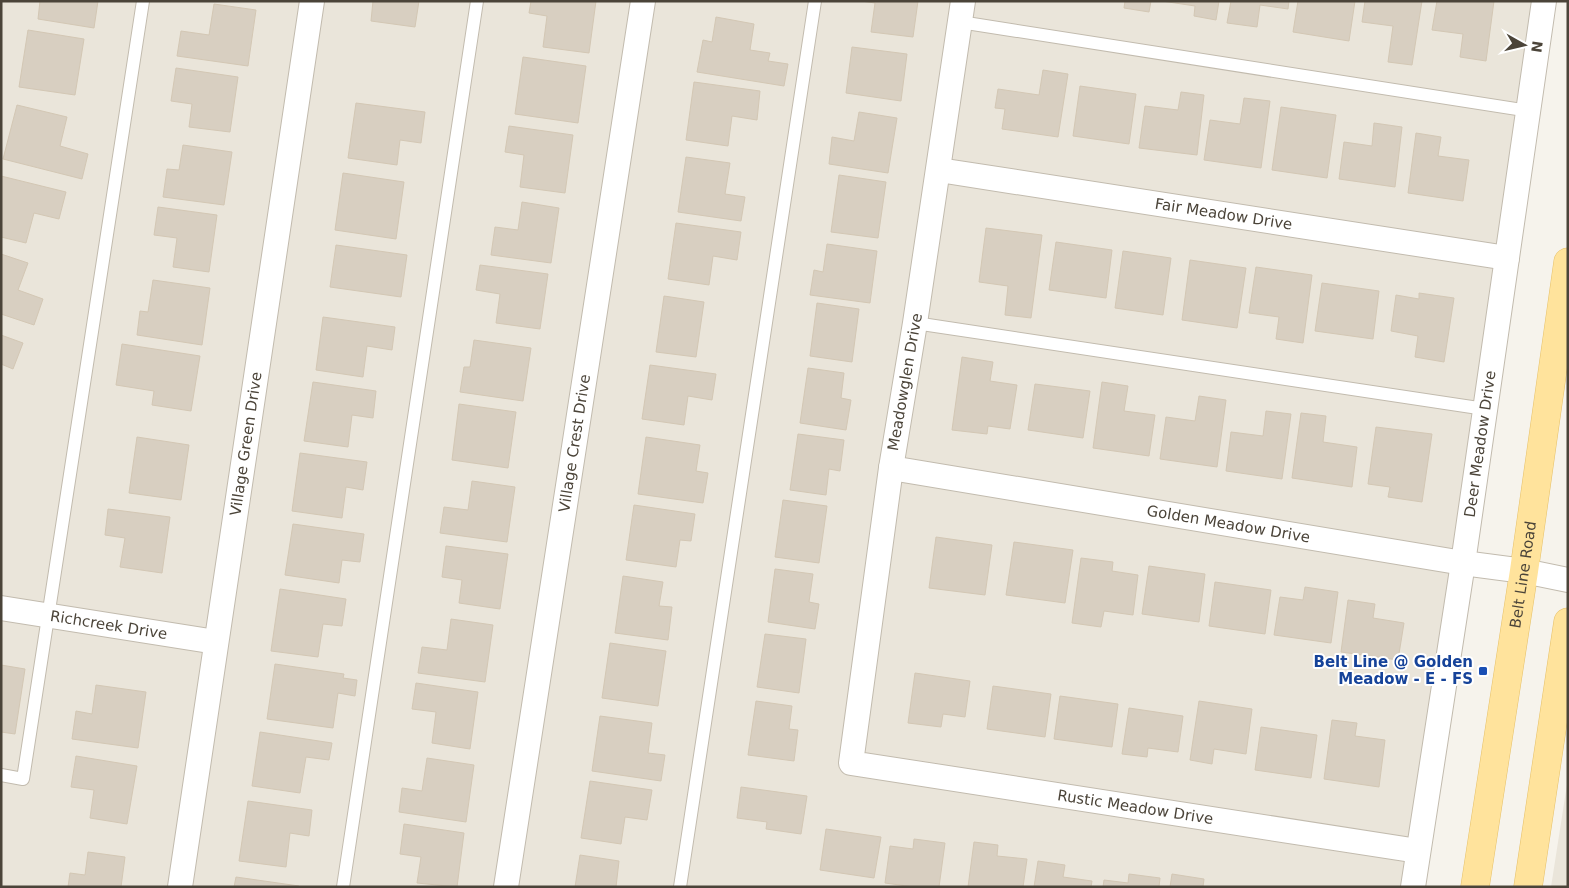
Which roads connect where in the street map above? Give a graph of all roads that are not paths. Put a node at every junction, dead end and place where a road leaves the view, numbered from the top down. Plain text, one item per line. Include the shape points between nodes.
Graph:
1 (143, 1) edge
2 (312, 1) edge
3 (477, 1) edge
4 (643, 1) edge
5 (815, 1) edge
6 (1544, 1) edge
7 (962, 12) edge
8 (1529, 111) junction
9 (939, 170) junction
10 (1507, 258) junction
11 (1568, 262) edge
12 (915, 323) junction
13 (1485, 409) junction
14 (890, 468) junction
15 (1463, 562) junction
16 (1524, 571) junction
17 (1568, 580) edge
18 (1, 608) edge
19 (49, 615) junction
20 (1568, 622) edge
21 (216, 642) junction
22 (852, 763) joint
23 (1, 775) edge
24 (1418, 851) junction
25 (180, 887) edge
26 (343, 887) edge
27 (506, 887) edge
28 (680, 887) edge
29 (1413, 887) edge
30 (1475, 887) edge
31 (1528, 887) edge

1 - 19 lane
2 - 21 street, Village Green Drive
3 - 26 lane
4 - 27 street, Village Crest Drive
5 - 28 lane
6 - 8 street, Deer Meadow Drive
7 - 8 lane
7 - 9 street, Meadowglen Drive
8 - 10 street, Deer Meadow Drive
9 - 10 street, Fair Meadow Drive
9 - 12 street, Meadowglen Drive
10 - 13 street, Deer Meadow Drive
11 - 16 main road, Belt Line Road
12 - 13 lane
12 - 14 street, Meadowglen Drive
13 - 15 street, Deer Meadow Drive
14 - 15 street, Golden Meadow Drive
14 - 22 street, Meadowglen Drive
15 - 16 street, Golden Meadow Drive
15 - 24 street, Deer Meadow Drive
16 - 17 street, Golden Meadow Drive
16 - 30 main road, Belt Line Road
18 - 19 street, Richcreek Drive
19 - 21 street, Richcreek Drive
19 - 23 lane via 23,778
20 - 31 main road
21 - 25 street, Village Green Drive
22 - 24 street, Rustic Meadow Drive
24 - 29 street, Deer Meadow Drive

